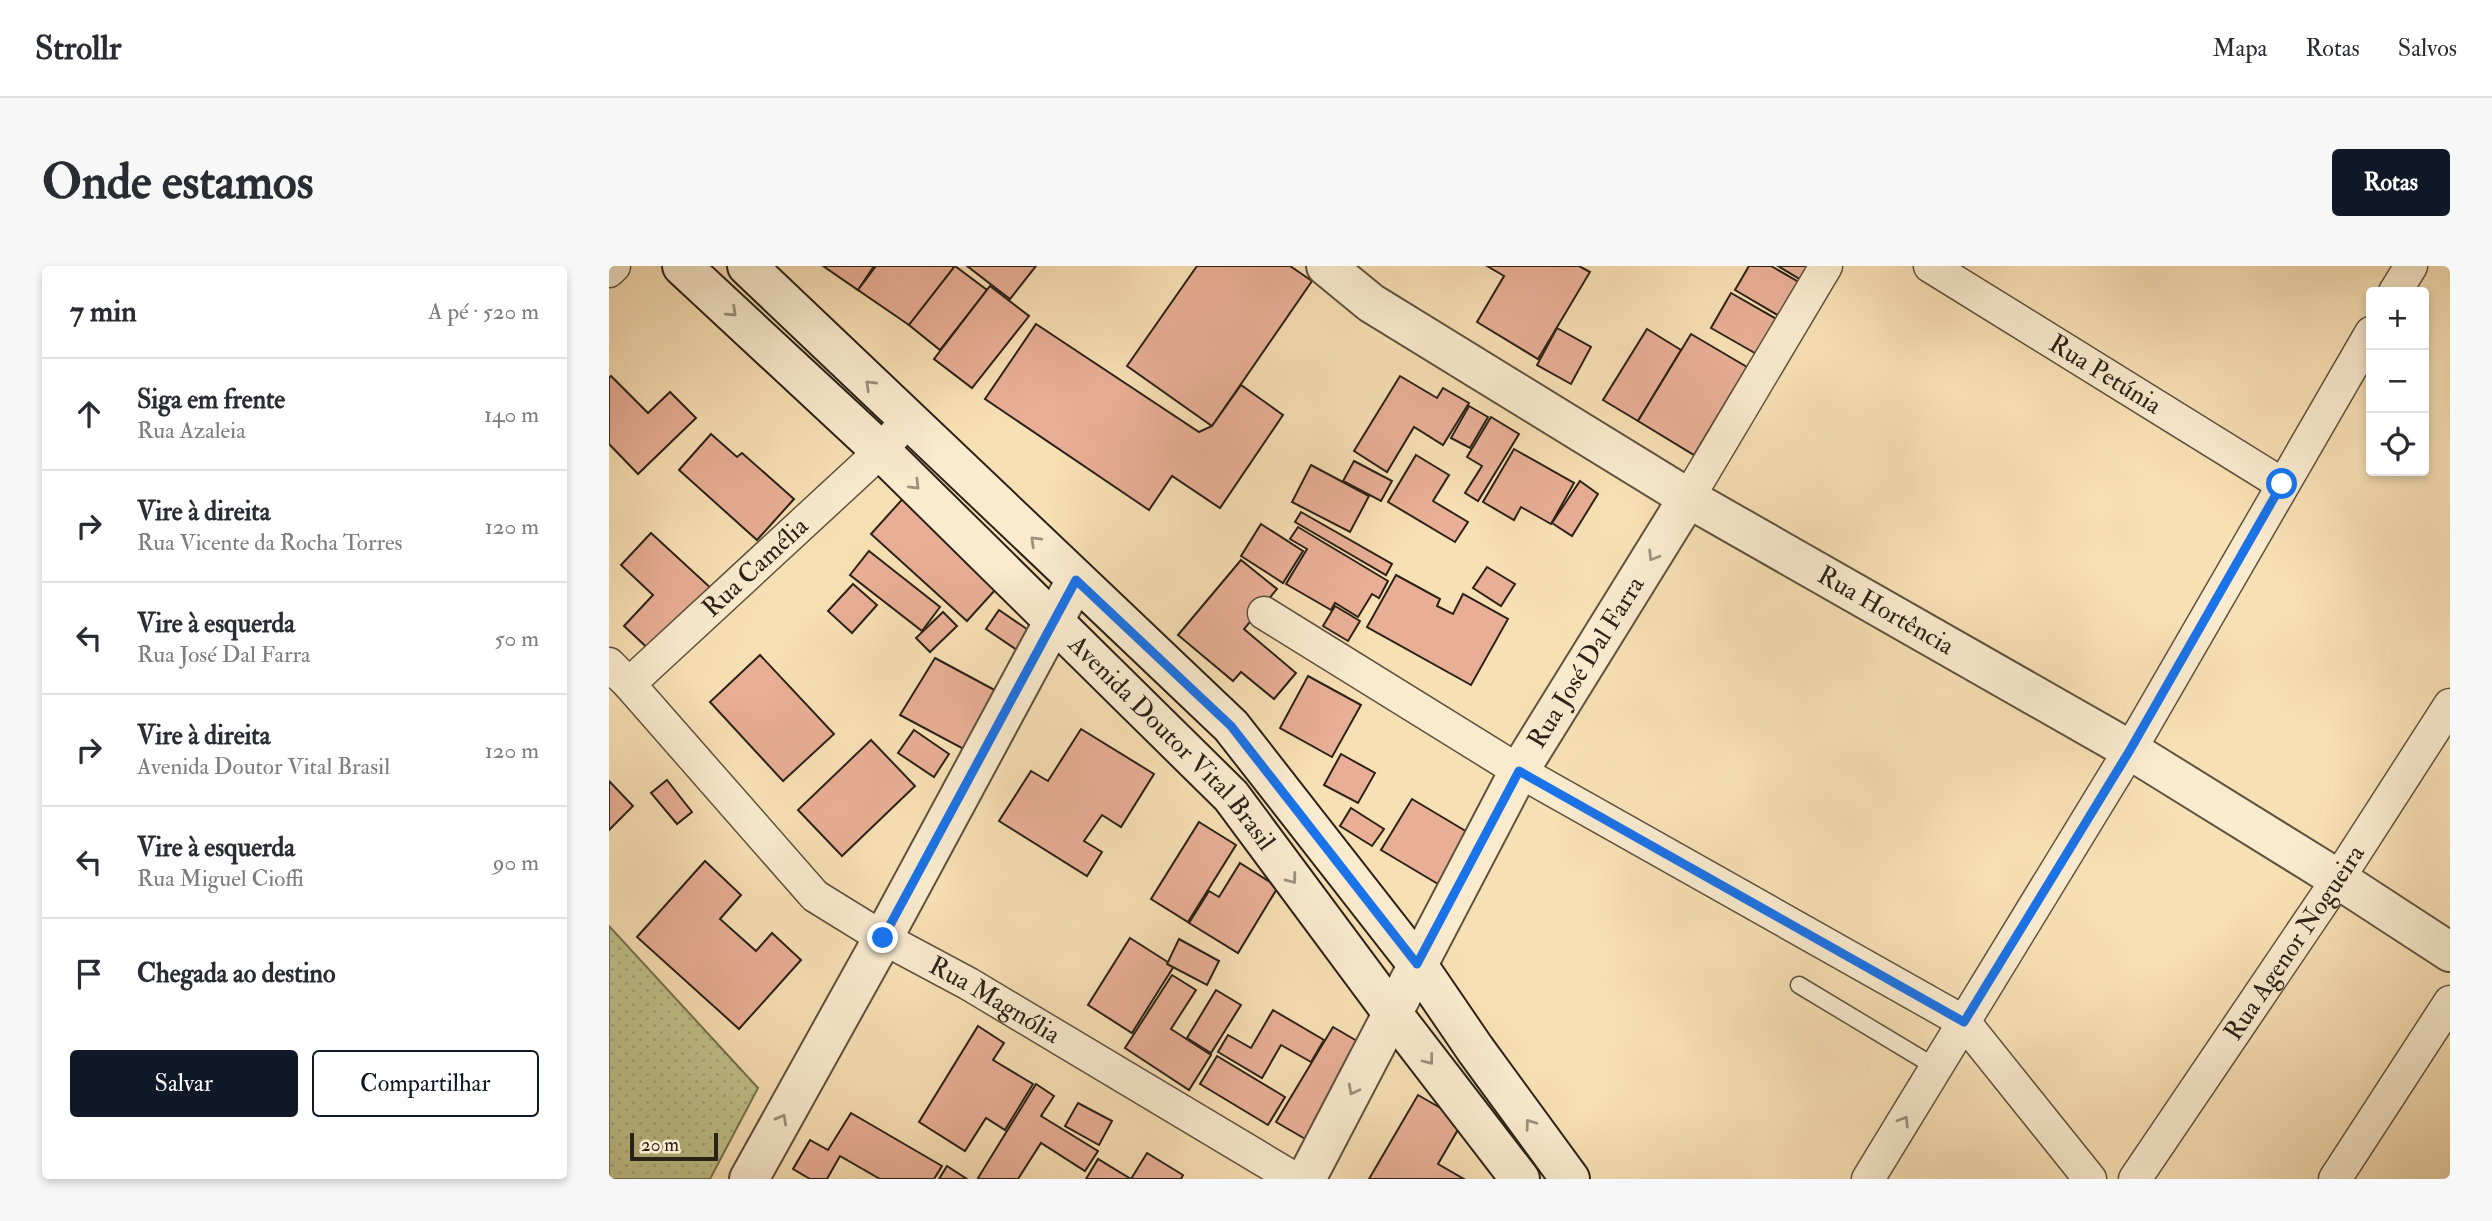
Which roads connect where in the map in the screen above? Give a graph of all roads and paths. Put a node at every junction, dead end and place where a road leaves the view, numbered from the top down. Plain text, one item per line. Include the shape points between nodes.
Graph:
1 (614, 266) edge
2 (682, 266) edge
3 (747, 266) edge
4 (1326, 266) edge
5 (1826, 266) edge
6 (1930, 266) edge
7 (2411, 266) edge
8 (609, 271) edge
9 (2398, 287) edge
10 (2366, 341) edge
11 (907, 419) junction
12 (881, 451) junction
13 (2282, 484) junction
14 (1688, 498) junction
15 (1076, 580) junction
16 (1264, 613) dead end
17 (1054, 621) junction
18 (619, 674) edge
19 (2450, 705) edge
20 (2130, 750) junction
21 (1519, 771) junction
22 (2338, 879) junction
23 (883, 938) junction
24 (2450, 952) edge
25 (1417, 964) junction
26 (1799, 985) dead end
27 (2450, 1002) edge
28 (1393, 1014) junction
29 (1964, 1022) junction
30 (1937, 1068) junction
31 (749, 1179) edge
32 (1295, 1179) edge
33 (1306, 1179) edge
34 (1520, 1179) edge
35 (1570, 1179) edge
36 (1868, 1179) edge
37 (2090, 1179) edge
38 (2135, 1179) edge
39 (2335, 1179) edge

1 - 8 street
2 -> 12 street, Avenida Doutor Vital Brasil
11 -> 3 street, Avenida Doutor Vital Brasil
4 - 14 street, Rua Hortência via 1371,303
5 - 14 street, Rua José Dal Farra
6 - 13 street, Rua Petúnia
7 - 9 street
10 - 13 street
11 - 12 street, Rua Camélia
15 -> 11 street, Avenida Doutor Vital Brasil
12 -> 17 street, Avenida Doutor Vital Brasil
12 - 18 street, Rua Camélia
13 - 20 street
14 - 20 street, Rua Hortência
14 -> 21 street, Rua José Dal Farra
15 - 17 street
15 - 25 street, Avenida Doutor Vital Brasil via 1231,726
16 - 21 street
17 - 23 street
17 -> 28 street, Avenida Doutor Vital Brasil via 1231,796
18 - 23 street, Rua Magnólia via 815,896
19 - 22 street, Rua Agenor Nogueira
20 - 22 street, Rua Hortência
20 - 29 street
21 - 25 street, Rua José Dal Farra
21 - 29 street
22 - 24 street, Rua Hortência
22 - 38 street, Rua Agenor Nogueira
31 -> 23 street
23 - 32 street, Rua Magnólia via 969,984
25 - 28 street, Rua José Dal Farra
35 -> 25 street, Avenida Doutor Vital Brasil
26 - 30 lane
27 - 39 street
28 -> 33 street, Rua José Dal Farra
28 -> 34 street, Avenida Doutor Vital Brasil
29 - 30 street
29 - 37 street
36 -> 30 street

